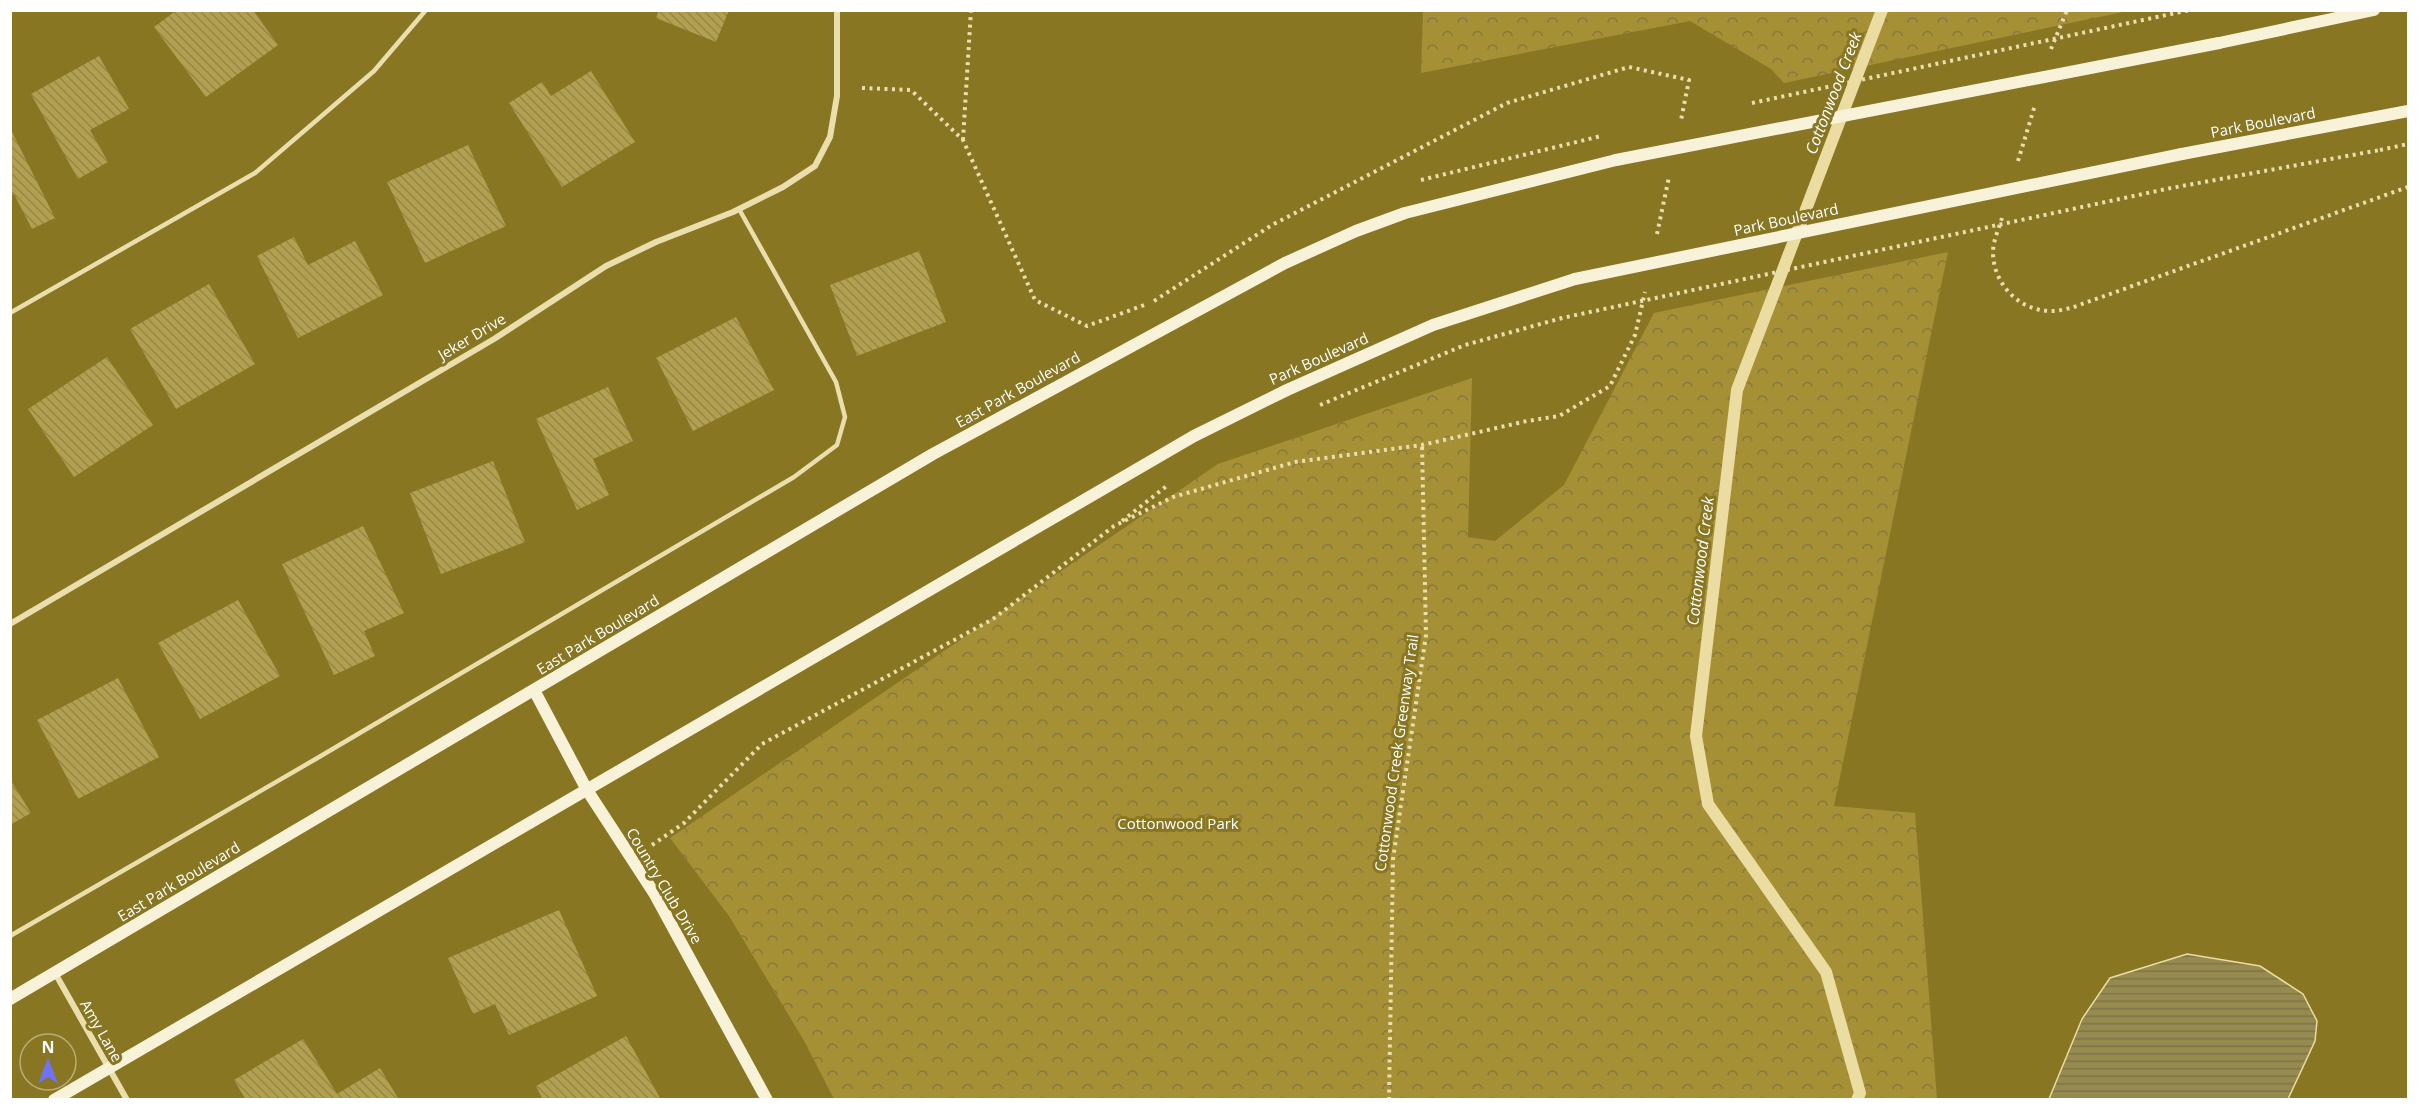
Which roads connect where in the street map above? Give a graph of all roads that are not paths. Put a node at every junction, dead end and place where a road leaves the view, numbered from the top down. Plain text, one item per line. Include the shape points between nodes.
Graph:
1 (426, 10) edge
2 (837, 10) edge
3 (2374, 10) edge
4 (2409, 111) edge
5 (739, 209) junction
6 (10, 313) edge
7 (10, 624) edge
8 (534, 690) junction
9 (587, 790) junction
10 (10, 936) edge
11 (55, 973) junction
12 (10, 999) edge
13 (108, 1068) junction
14 (54, 1100) edge
15 (128, 1100) edge
16 (767, 1100) edge

1 - 6 lane via 374,71 255,173
2 - 5 street, Jeker Drive via 837,87 830,137 815,166 783,188
3 - 8 main road, East Park Boulevard, bridge via 1616,160 1405,213 1356,231 1285,263 933,454
4 - 9 main road, Park Boulevard, bridge via 1575,279 1433,325 1194,436
5 - 7 street, Jeker Drive via 606,266 494,339
5 - 10 lane via 836,382 844,417 837,445 794,477
8 - 9 main road, Country Club Drive
8 - 11 main road, East Park Boulevard
9 - 13 main road
9 - 16 main road, Country Club Drive via 654,892
11 - 12 main road, East Park Boulevard
11 - 13 street, Amy Lane
13 - 14 main road
13 - 15 street, Amy Lane

